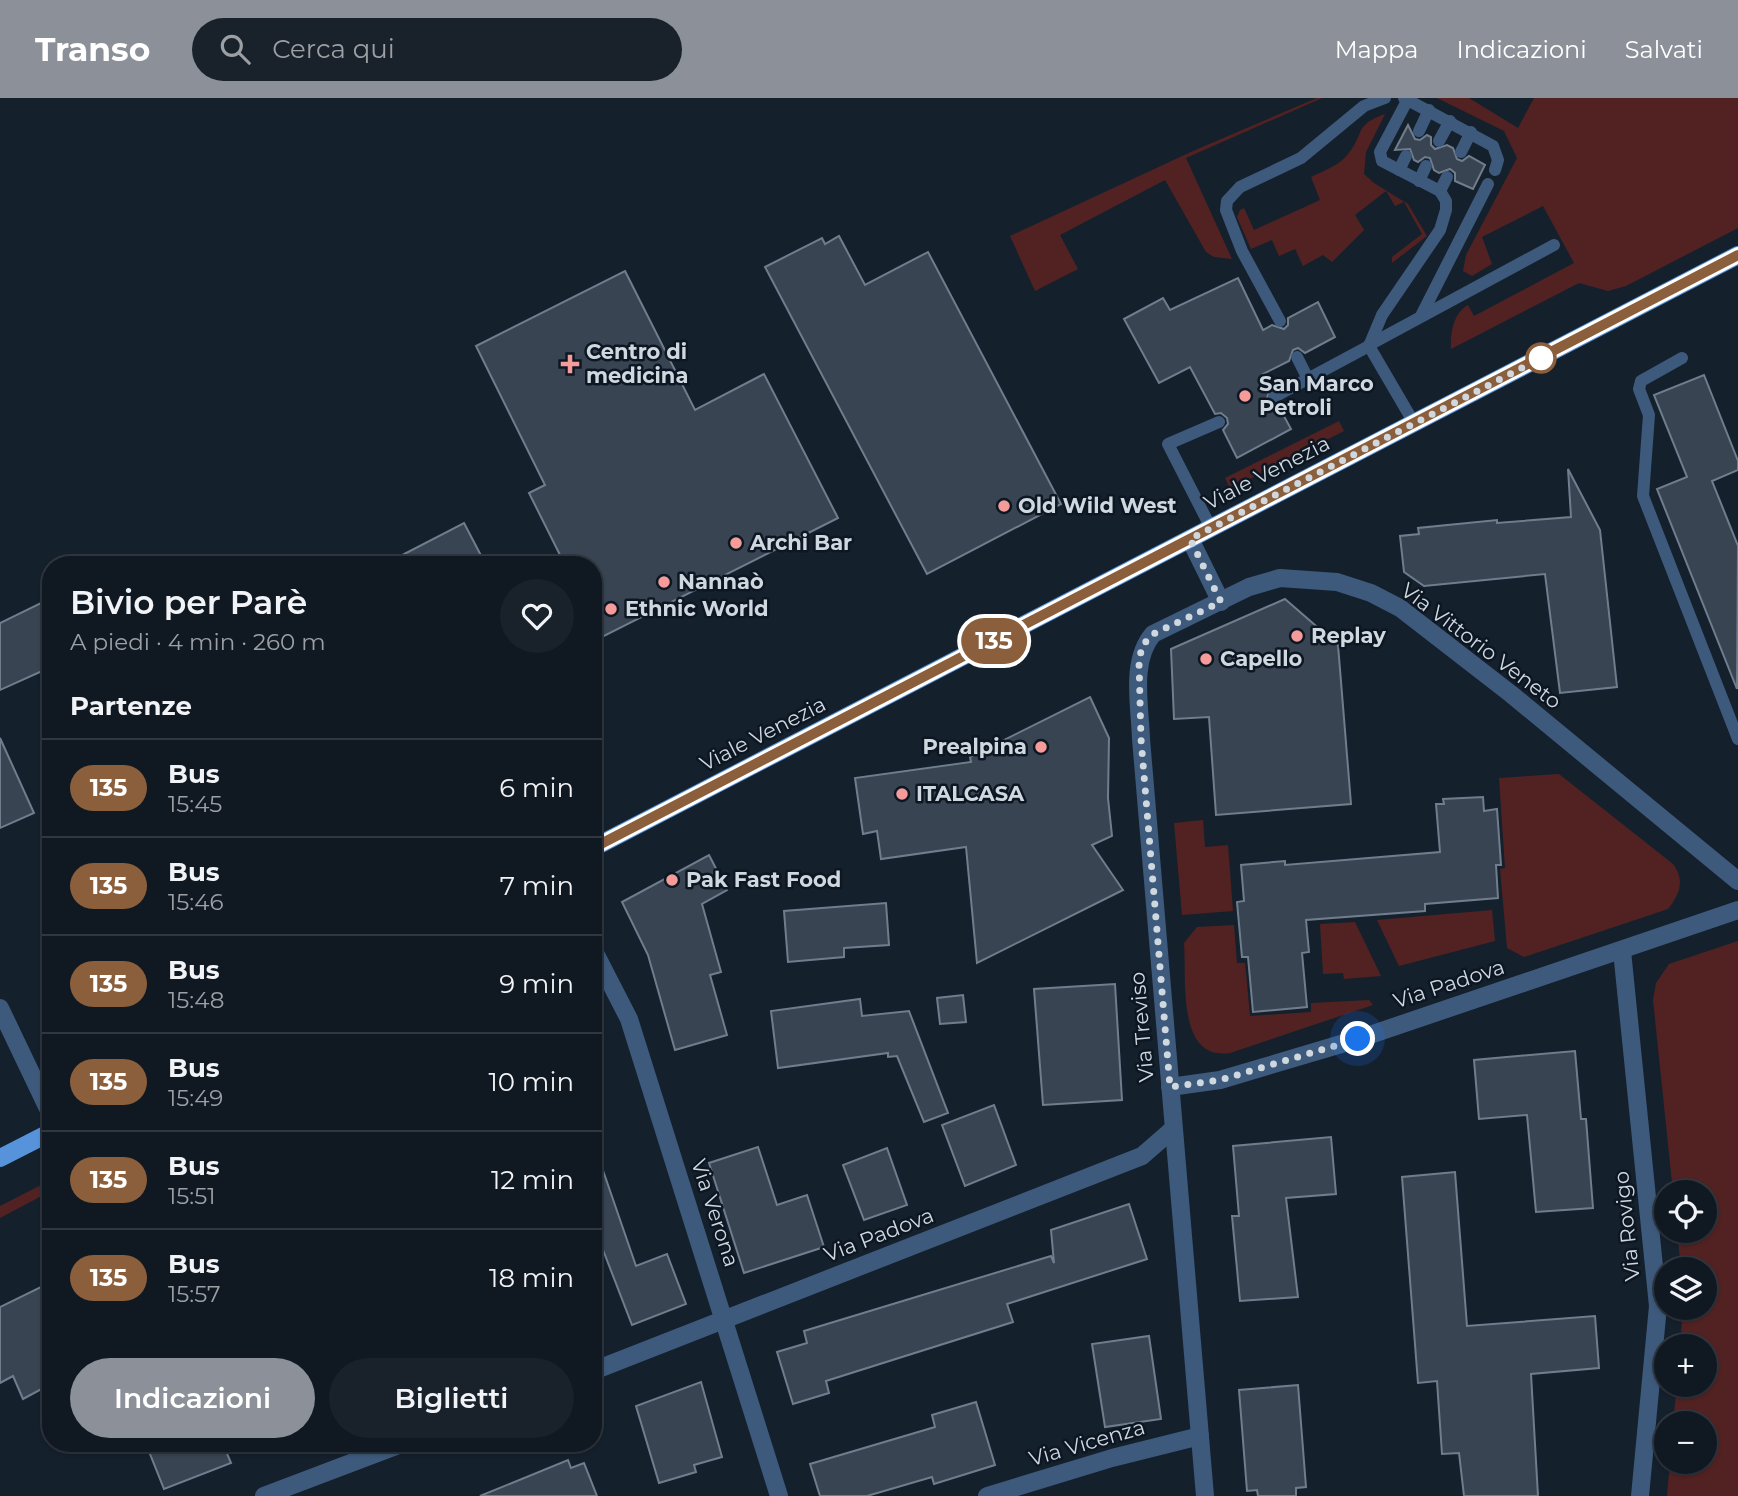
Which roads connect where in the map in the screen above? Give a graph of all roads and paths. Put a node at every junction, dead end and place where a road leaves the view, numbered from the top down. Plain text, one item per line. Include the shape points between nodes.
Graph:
1 (1385, 98) edge
2 (1406, 98) edge
3 (1429, 110) junction
4 (1450, 121) junction
5 (1419, 131) dead end
6 (1471, 132) junction
7 (1439, 141) dead end
8 (1461, 152) dead end
9 (1406, 156) dead end
10 (1426, 166) dead end
11 (1399, 170) junction
12 (1495, 170) dead end
13 (1447, 177) dead end
14 (1419, 181) junction
15 (1488, 184) dead end
16 (1440, 191) junction
17 (1554, 245) dead end
18 (1738, 255) edge
19 (1422, 314) junction
20 (1280, 321) dead end
21 (1368, 346) junction
22 (1297, 357) dead end
23 (1682, 358) dead end
24 (1308, 379) junction
25 (1274, 397) dead end
26 (1219, 422) dead end
27 (1414, 423) junction
28 (1210, 528) junction
29 (1190, 539) junction
30 (1221, 602) junction
31 (1738, 738) edge
32 (602, 843) edge
33 (1738, 881) edge
34 (1738, 910) edge
35 (1622, 951) junction
36 (602, 966) edge
37 (0, 1008) edge
38 (1170, 1087) junction
39 (42, 1096) edge
40 (1173, 1129) junction
41 (42, 1137) edge
42 (0, 1158) edge
43 (726, 1318) junction
44 (602, 1367) edge
45 (1200, 1436) junction
46 (380, 1452) edge
47 (264, 1496) edge
48 (779, 1496) edge
49 (987, 1496) edge
50 (1205, 1496) edge
51 (1640, 1496) edge

1 - 20 lane via 1364,106 1301,158 1232,193 1226,210
2 - 3 lane
2 - 11 lane via 1380,152 1382,161
3 - 4 lane
3 - 5 lane
4 - 6 lane
4 - 7 lane
6 - 8 lane
6 - 12 lane via 1493,146 1498,160
9 - 11 lane
10 - 14 lane
11 - 14 lane
13 - 16 lane
14 - 16 lane
15 - 19 lane
16 - 21 lane via 1446,201 1444,220 1382,314
17 - 19 lane
18 - 27 main road, Viale Venezia
19 - 21 lane
21 - 24 lane
21 - 27 lane
22 - 24 lane
23 - 31 lane via 1640,381 1649,415 1643,496
24 - 25 lane
26 - 28 lane via 1168,444
27 - 28 main road, Viale Venezia
28 - 29 main road, Viale Venezia
29 - 30 street
29 - 32 main road, Viale Venezia
30 - 33 street, Via Vittorio Veneto via 1249,587 1293,578 1337,582 1400,608
30 - 38 street, Via Treviso via 1153,634 1142,646 1139,662 1141,739
34 - 35 street, Via Padova
35 - 38 street, Via Padova via 1240,1074
35 - 51 street, Via Rovigo via 1658,1306
36 - 43 street, Via Verona via 629,1019
37 - 39 street
38 - 40 street, Via Treviso
40 - 43 street, Via Padova via 1142,1156
40 - 45 street, Via Treviso
41 - 42 main road
43 - 44 street, Via Padova
43 - 48 street, Via Verona
45 - 49 street, Via Vicenza
45 - 50 street, Via Treviso
46 - 47 street

